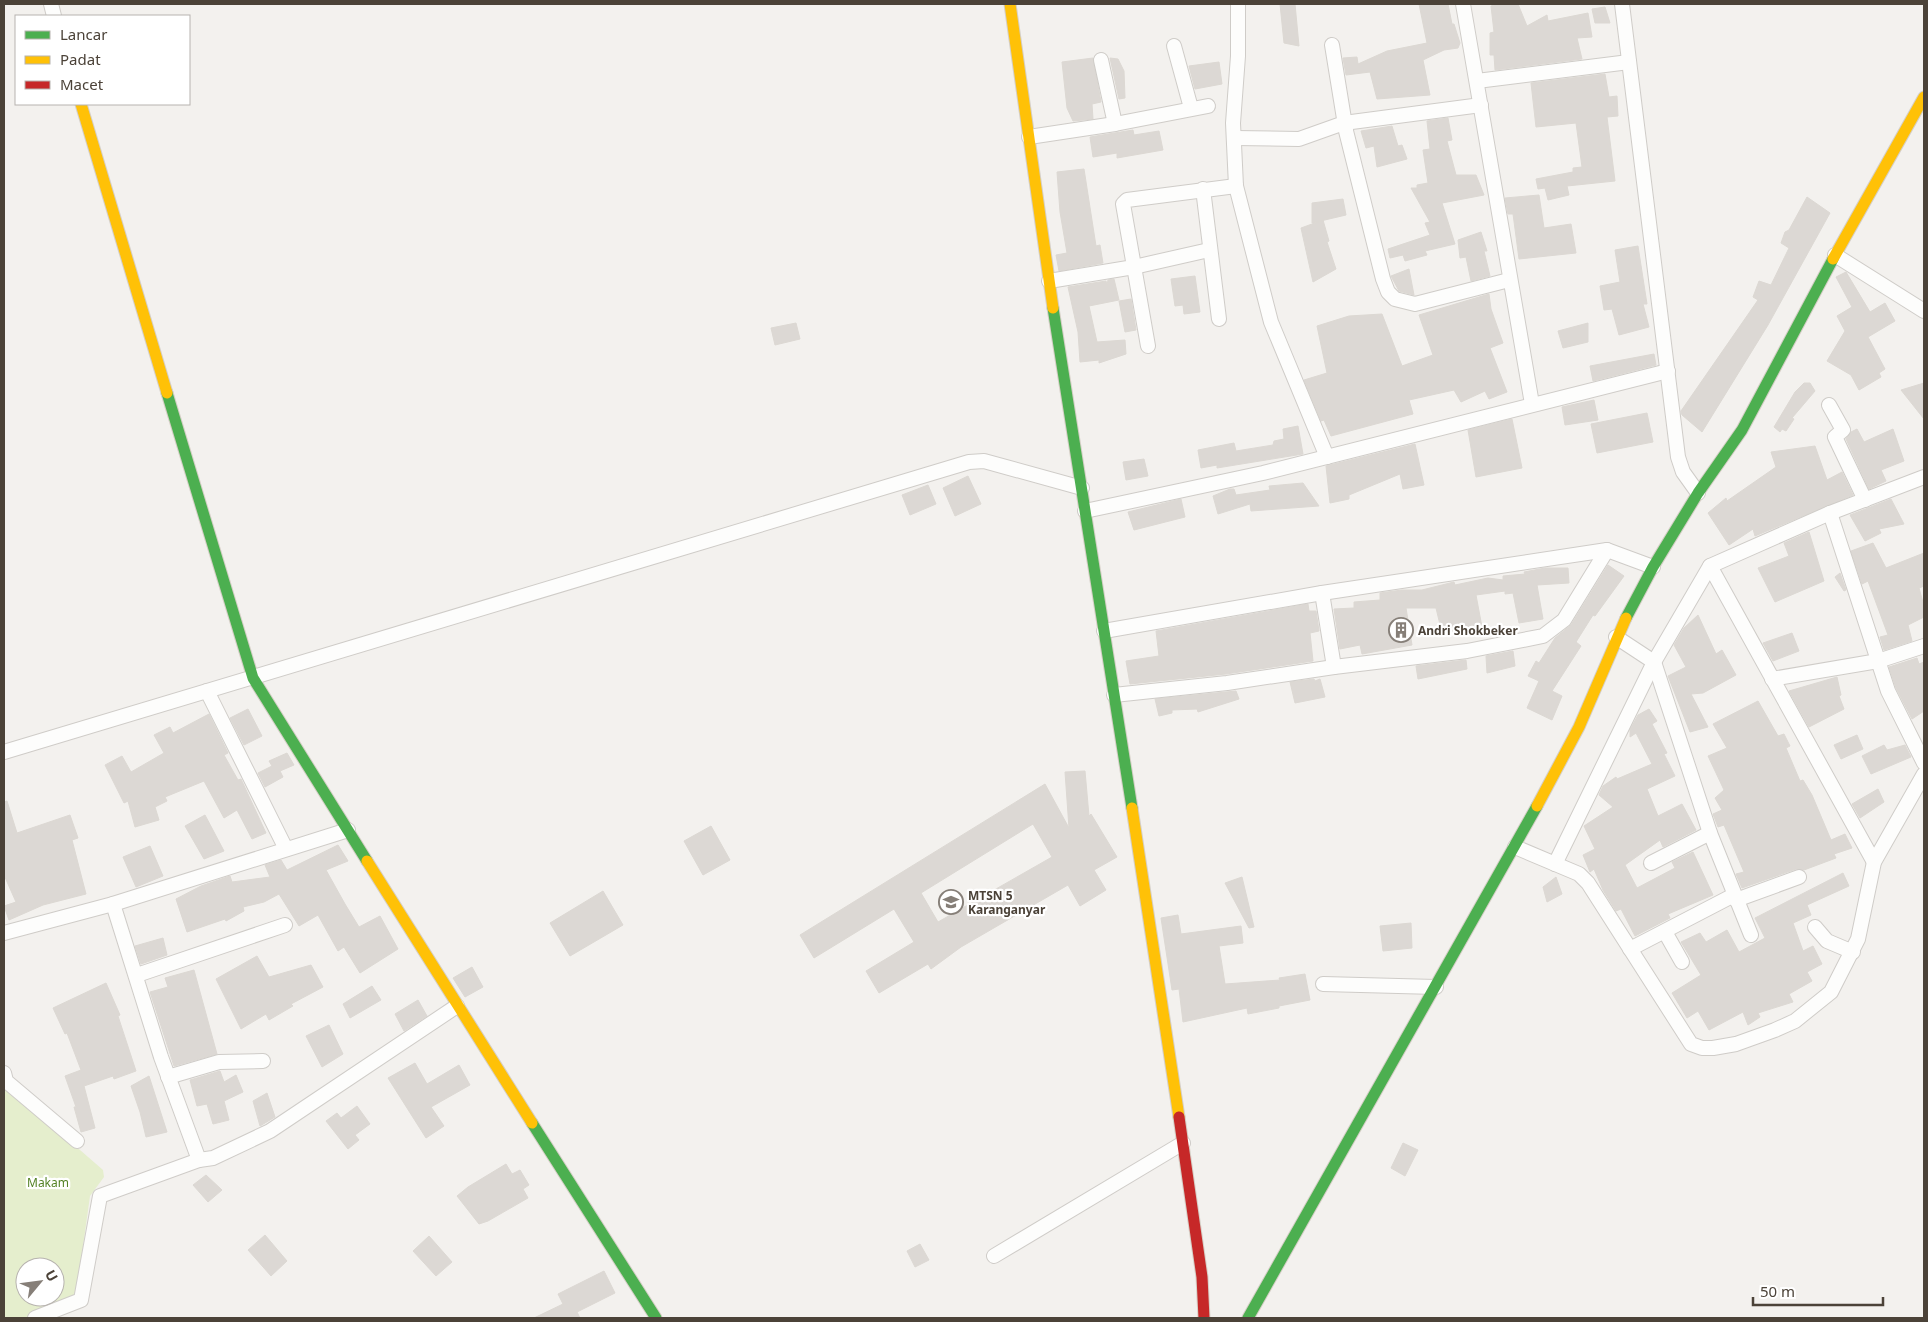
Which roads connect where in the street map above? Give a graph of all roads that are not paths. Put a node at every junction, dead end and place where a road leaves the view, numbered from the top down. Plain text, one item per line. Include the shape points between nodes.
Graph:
1 (1010, 4) edge
2 (1238, 4) edge
3 (1463, 4) edge
4 (1622, 4) edge
5 (1332, 44) dead end
6 (1174, 46) dead end
7 (1101, 60) dead end
8 (1629, 62) junction
9 (1477, 81) junction
10 (1924, 98) edge
11 (81, 105) edge
12 (1481, 105) junction
13 (1208, 106) dead end
14 (1191, 108) junction
15 (1344, 123) junction
16 (1115, 124) junction
17 (1029, 137) junction
18 (1235, 138) junction
19 (1236, 186) junction
20 (1203, 189) junction
21 (1209, 250) junction
22 (1839, 258) junction
23 (1134, 267) junction
24 (1509, 280) junction
25 (1049, 281) junction
26 (1924, 311) edge
27 (1218, 319) dead end
28 (1148, 346) dead end
29 (1668, 371) junction
30 (1532, 404) junction
31 (1829, 406) dead end
32 (1327, 457) junction
33 (1924, 477) edge
34 (1082, 488) junction
35 (1698, 493) junction
36 (1865, 500) junction
37 (1085, 511) junction
38 (1830, 513) junction
39 (1607, 550) junction
40 (1710, 566) junction
41 (1653, 567) junction
42 (1322, 593) junction
43 (1104, 631) junction
44 (1616, 637) junction
45 (1924, 646) edge
46 (1650, 660) junction
47 (1878, 661) junction
48 (1334, 667) junction
49 (253, 678) junction
50 (1772, 679) junction
51 (207, 691) junction
52 (1114, 695) junction
53 (4, 752) edge
54 (1924, 763) edge
55 (1924, 774) edge
56 (348, 830) junction
57 (1710, 833) junction
58 (1519, 848) junction
59 (286, 849) junction
60 (1874, 862) junction
61 (1651, 863) dead end
62 (1555, 864) junction
63 (1799, 877) dead end
64 (1735, 898) junction
65 (113, 904) junction
66 (285, 925) dead end
67 (1815, 927) dead end
68 (1665, 932) junction
69 (4, 933) edge
70 (1751, 935) dead end
71 (1630, 949) junction
72 (1853, 952) junction
73 (1682, 962) dead end
74 (137, 975) junction
75 (1324, 984) dead end
76 (1436, 987) junction
77 (457, 1006) junction
78 (263, 1061) dead end
79 (168, 1077) junction
80 (4, 1078) edge
81 (77, 1141) dead end
82 (1183, 1143) junction
83 (200, 1160) junction
84 (994, 1256) dead end
85 (35, 1318) edge
86 (656, 1318) edge
87 (1204, 1318) edge
88 (1248, 1318) edge

1 - 17 main road
2 - 18 street
3 - 9 street
4 - 8 street
5 - 15 street
6 - 14 street
7 - 16 street
8 - 9 street
8 - 29 street
9 - 12 street
10 - 22 main road
11 - 49 main road
12 - 15 street
12 - 24 street
13 - 14 street
14 - 16 street
15 - 18 street via 1299,139
15 - 24 street via 1383,279 1395,299 1414,304
16 - 17 street
17 - 25 main road
18 - 19 street
19 - 20 street
19 - 32 street via 1271,322
20 - 21 street
20 - 23 street via 1124,202
21 - 23 street
21 - 27 street
22 - 26 street
22 - 35 main road via 1742,430
23 - 25 street
23 - 28 street
24 - 30 street
25 - 34 main road
29 - 30 street
29 - 35 street via 1678,457 1683,472
30 - 32 street
31 - 36 street via 1843,430 1835,438
32 - 37 street
33 - 36 street
34 - 37 main road
34 - 49 street via 984,461 970,462
35 - 41 main road
36 - 38 street
37 - 43 main road
38 - 40 street
38 - 47 street
39 - 41 street
39 - 42 street
39 - 48 street via 1564,620 1543,636 1467,651
40 - 46 street
40 - 50 street
41 - 44 main road
42 - 43 street
42 - 48 street
43 - 52 main road
44 - 46 street
44 - 58 main road via 1579,727
45 - 47 street
46 - 57 street
46 - 62 street
47 - 50 street
47 - 54 street via 1895,707
48 - 52 street
49 - 51 street
49 - 56 main road
50 - 60 street
51 - 53 street
51 - 59 street
52 - 82 main road
55 - 60 street
56 - 59 street
56 - 77 main road
57 - 61 street
57 - 64 street
58 - 62 street
58 - 76 main road
59 - 65 street
60 - 72 street via 1862,927
62 - 71 street via 1588,882
63 - 64 street
64 - 68 street
64 - 70 street
65 - 69 street
65 - 74 street
66 - 74 street
67 - 72 street via 1828,941
68 - 71 street
68 - 73 street
71 - 72 street via 1691,1044 1702,1048 1754,1038 1795,1021 1831,992
74 - 79 street
75 - 76 street
76 - 88 main road
77 - 83 street via 270,1132 213,1158
77 - 86 main road
78 - 79 street via 219,1062
79 - 83 street
80 - 81 street
82 - 84 street
82 - 87 main road via 1202,1277
83 - 85 street via 100,1196 80,1300

